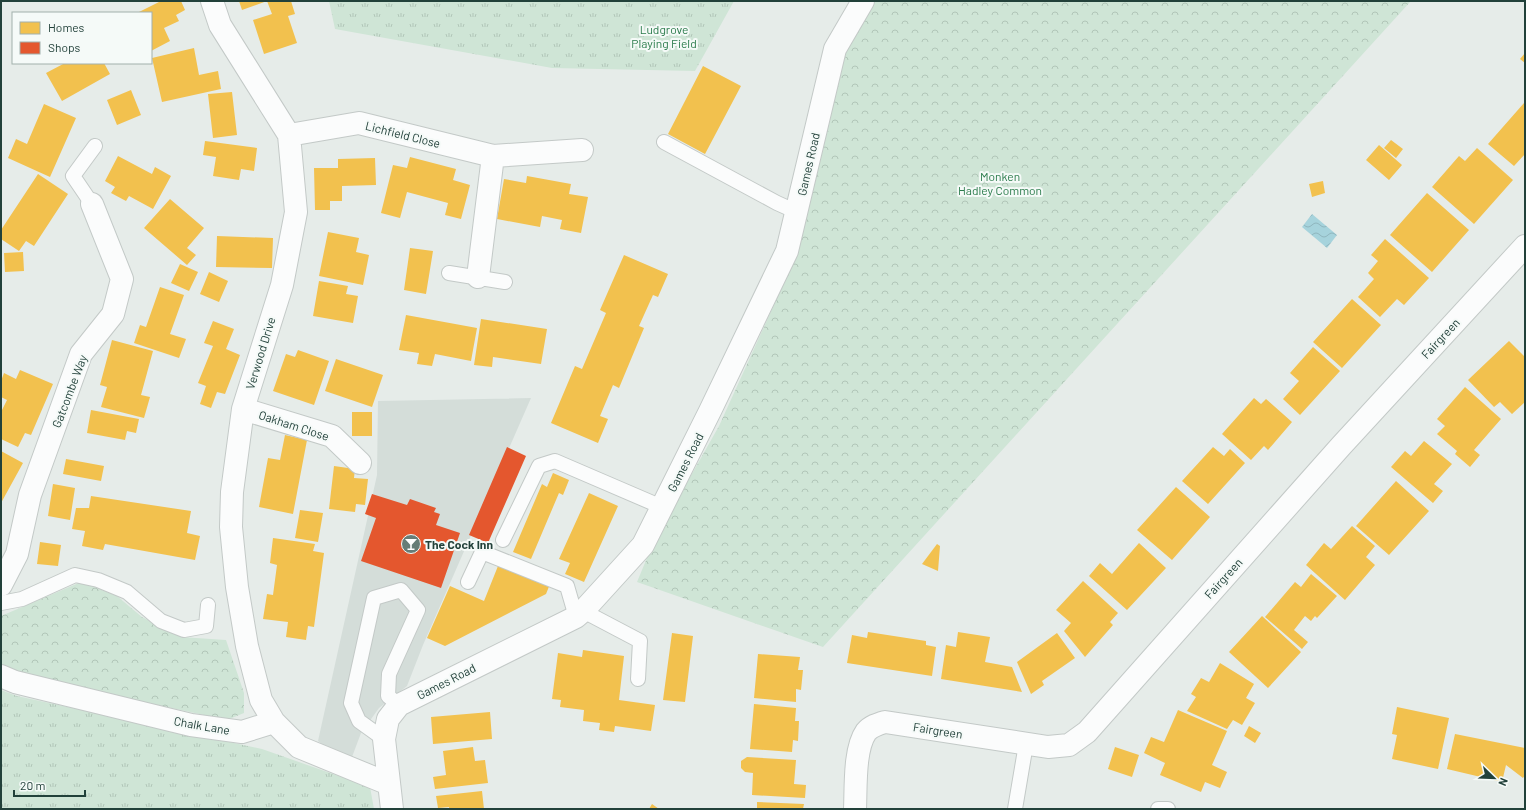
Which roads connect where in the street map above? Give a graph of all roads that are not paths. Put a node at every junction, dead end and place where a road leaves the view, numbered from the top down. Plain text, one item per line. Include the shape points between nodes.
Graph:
1 (212, 1) edge
2 (863, 1) edge
3 (289, 135) junction
4 (664, 142) dead end
5 (95, 146) dead end
6 (582, 150) dead end
7 (493, 156) junction
8 (92, 204) joint
9 (797, 212) junction
10 (1525, 246) edge
11 (449, 273) dead end
12 (478, 277) junction
13 (505, 282) dead end
14 (243, 409) junction
15 (360, 463) dead end
16 (662, 507) junction
17 (503, 540) dead end
18 (468, 582) dead end
19 (1, 585) edge
20 (1, 603) edge
21 (208, 605) dead end
22 (579, 614) junction
23 (1, 676) edge
24 (638, 679) dead end
25 (399, 705) junction
26 (274, 722) junction
27 (384, 739) junction
28 (1026, 744) junction
29 (389, 784) junction
30 (392, 809) edge
31 (855, 809) edge
32 (1015, 809) edge
33 (1158, 809) edge
34 (1168, 809) edge

1 - 3 street, Verwood Drive via 220,25
2 - 9 street, Games Road via 835,49
3 - 7 street, Lichfield Close via 359,123
3 - 14 street, Verwood Drive via 296,212 282,285
4 - 9 lane
5 - 8 lane via 73,176
6 - 7 street, Lichfield Close
7 - 12 street
8 - 19 street, Gatcombe Way via 122,279 113,314 81,354 30,495 17,554
9 - 16 street, Games Road via 787,251
10 - 28 street, Fairgreen via 1341,446 1088,732 1069,745 1048,747
11 - 12 lane
12 - 13 lane
14 - 15 street, Oakham Close via 332,436
14 - 26 street, Verwood Drive via 232,492 231,527 237,587 247,646 261,700
16 - 17 lane via 555,461 539,466
16 - 22 street, Games Road via 642,545
18 - 22 lane via 482,552 567,586
20 - 21 lane via 22,599 75,575 98,580 127,592 161,621 184,630 206,626
22 - 24 lane via 640,641
22 - 25 street, Games Road
23 - 26 street, Chalk Lane via 15,682 191,725 242,732
25 - 27 street, Games Road via 388,719
25 - 27 lane via 388,696 389,674 418,610 401,590 374,598 351,703 359,721
26 - 29 street via 299,748
27 - 29 street, Games Road
28 - 31 street, Fairgreen via 885,722 875,725 860,744
28 - 32 lane
29 - 30 street, Games Road
33 - 34 lane

